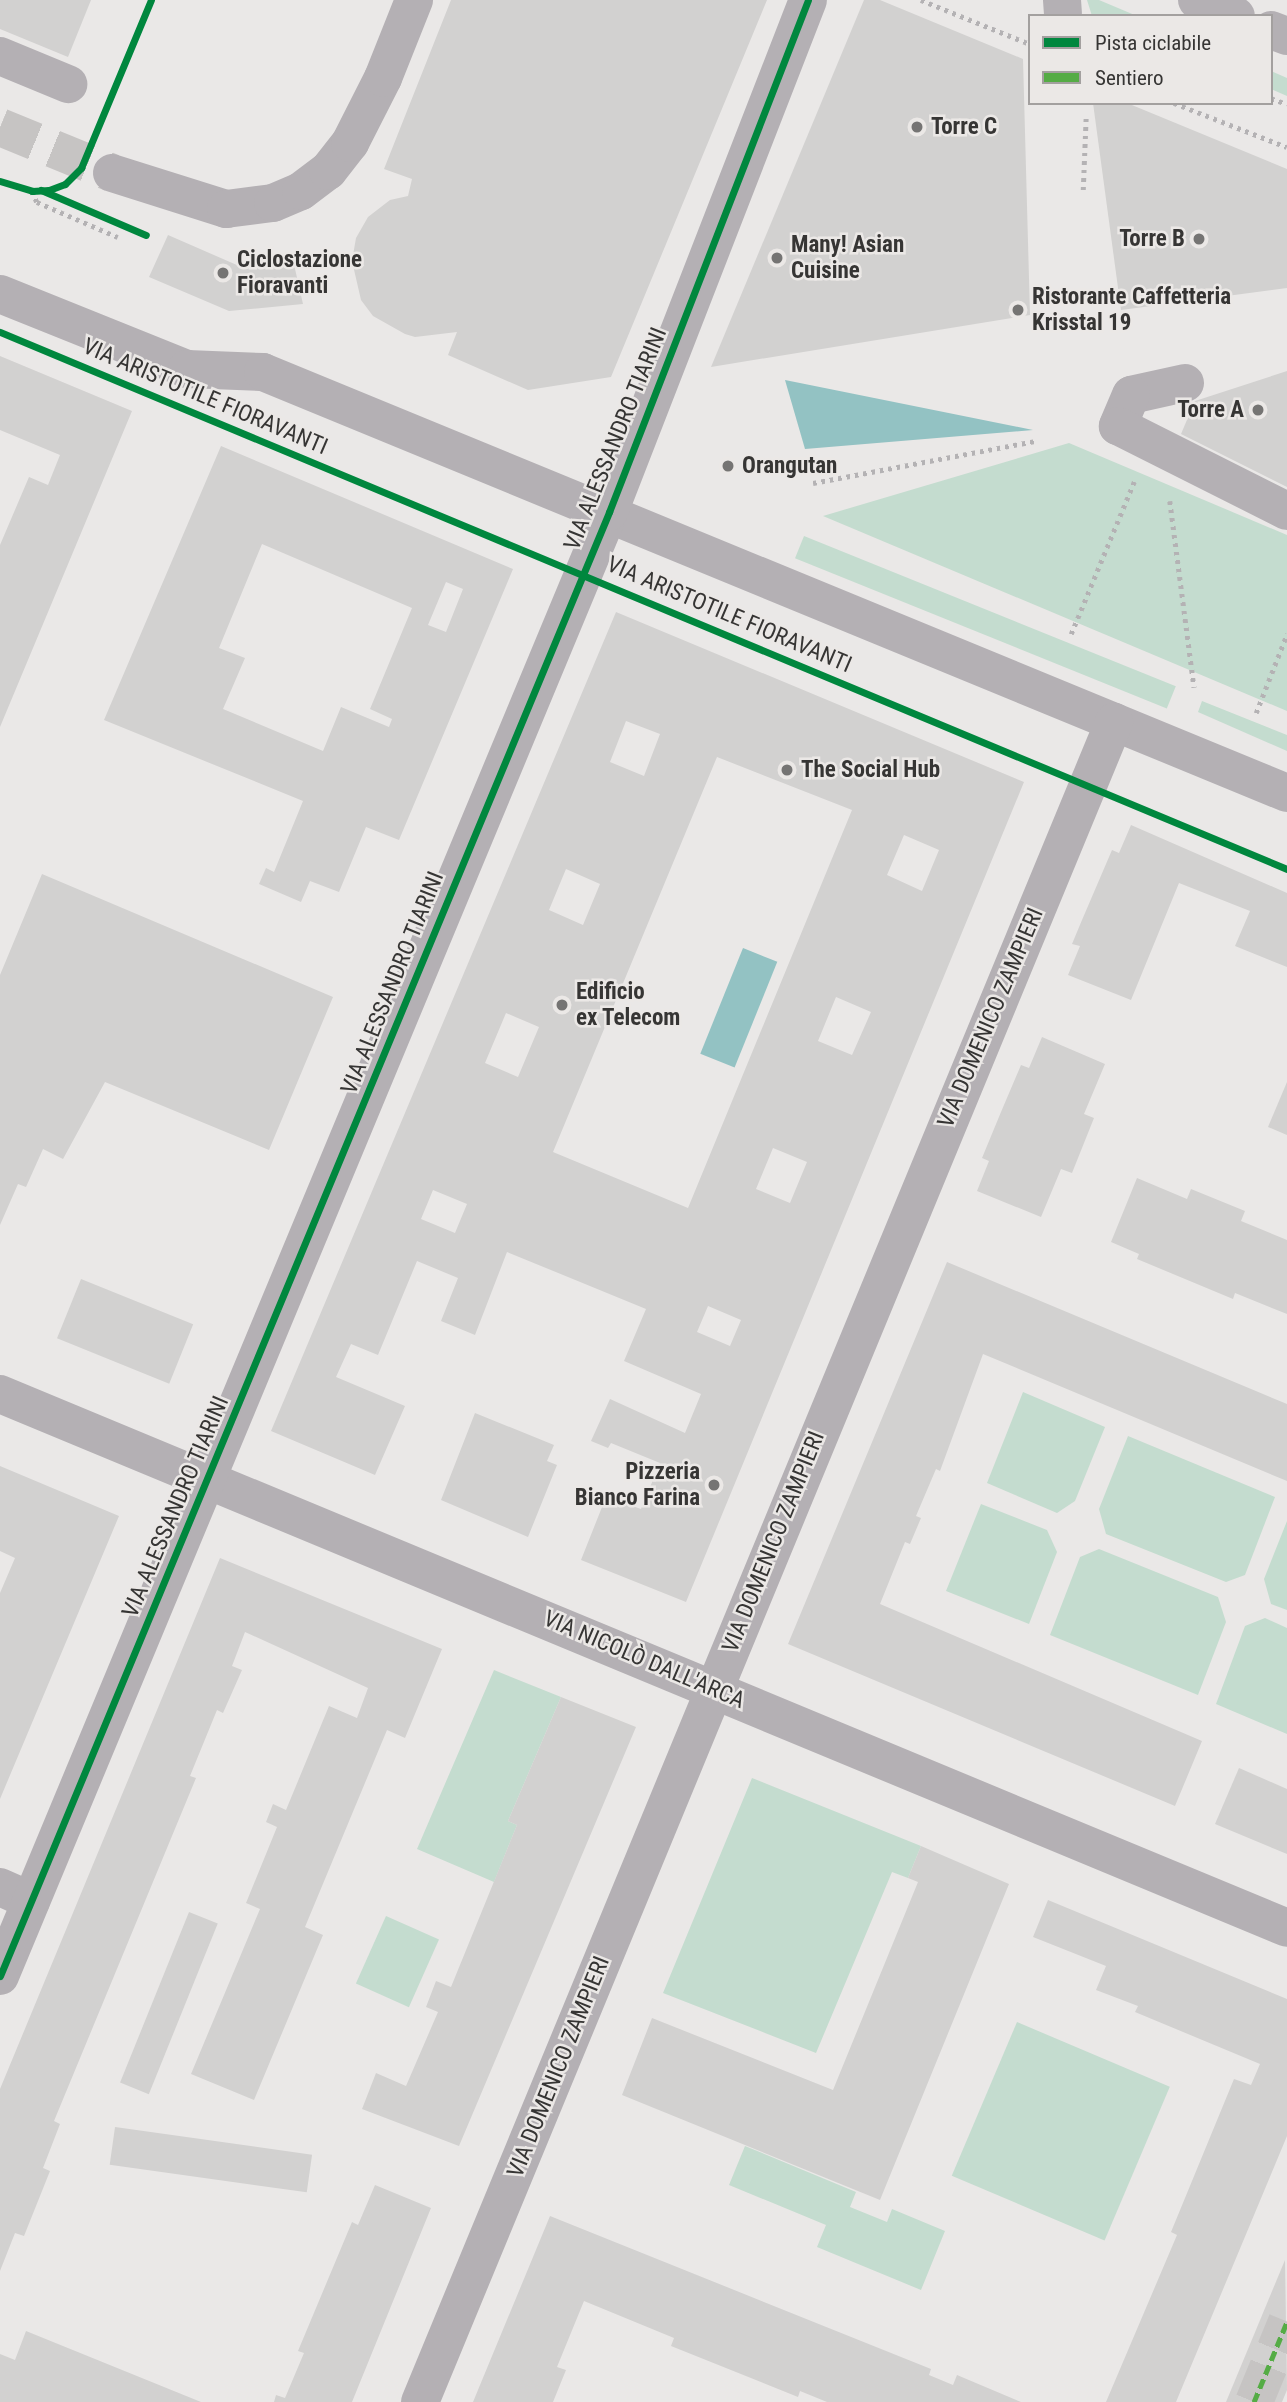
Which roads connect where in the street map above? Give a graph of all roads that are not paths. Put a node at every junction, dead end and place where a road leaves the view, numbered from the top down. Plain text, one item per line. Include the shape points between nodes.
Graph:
1 (414, 0) edge
2 (808, 0) edge
3 (1197, 0) edge
4 (1231, 14) edge
5 (0, 56) edge
6 (68, 83) dead end
7 (112, 173) tunnel mouth
8 (0, 294) edge
9 (1185, 383) dead end
10 (609, 512) junction
11 (1287, 512) edge
12 (1114, 722) junction
13 (1287, 793) edge
14 (0, 1394) edge
15 (208, 1480) junction
16 (713, 1690) junction
17 (16, 1894) edge
18 (1287, 1927) edge
19 (0, 1976) edge
20 (419, 2402) edge

1 - 7 street via 383,78 350,143 328,170 301,191 273,203 226,209
2 - 10 street, VIA ALESSANDRO TIARINI
3 - 4 street
5 - 6 street
8 - 10 street, VIA ARISTOTILE FIORAVANTI via 187,369 263,372
9 - 11 street via 1131,394 1118,426
10 - 12 street, VIA ARISTOTILE FIORAVANTI
10 - 15 street, VIA ALESSANDRO TIARINI
12 - 13 street, VIA ARISTOTILE FIORAVANTI
12 - 16 street, VIA DOMENICO ZAMPIERI
14 - 15 street, VIA NICOLÒ DALL'ARCA
15 - 16 street, VIA NICOLÒ DALL'ARCA
15 - 17 street, VIA ALESSANDRO TIARINI
16 - 18 street, VIA NICOLÒ DALL'ARCA
16 - 20 street, VIA DOMENICO ZAMPIERI
17 - 19 street, VIA ALESSANDRO TIARINI

